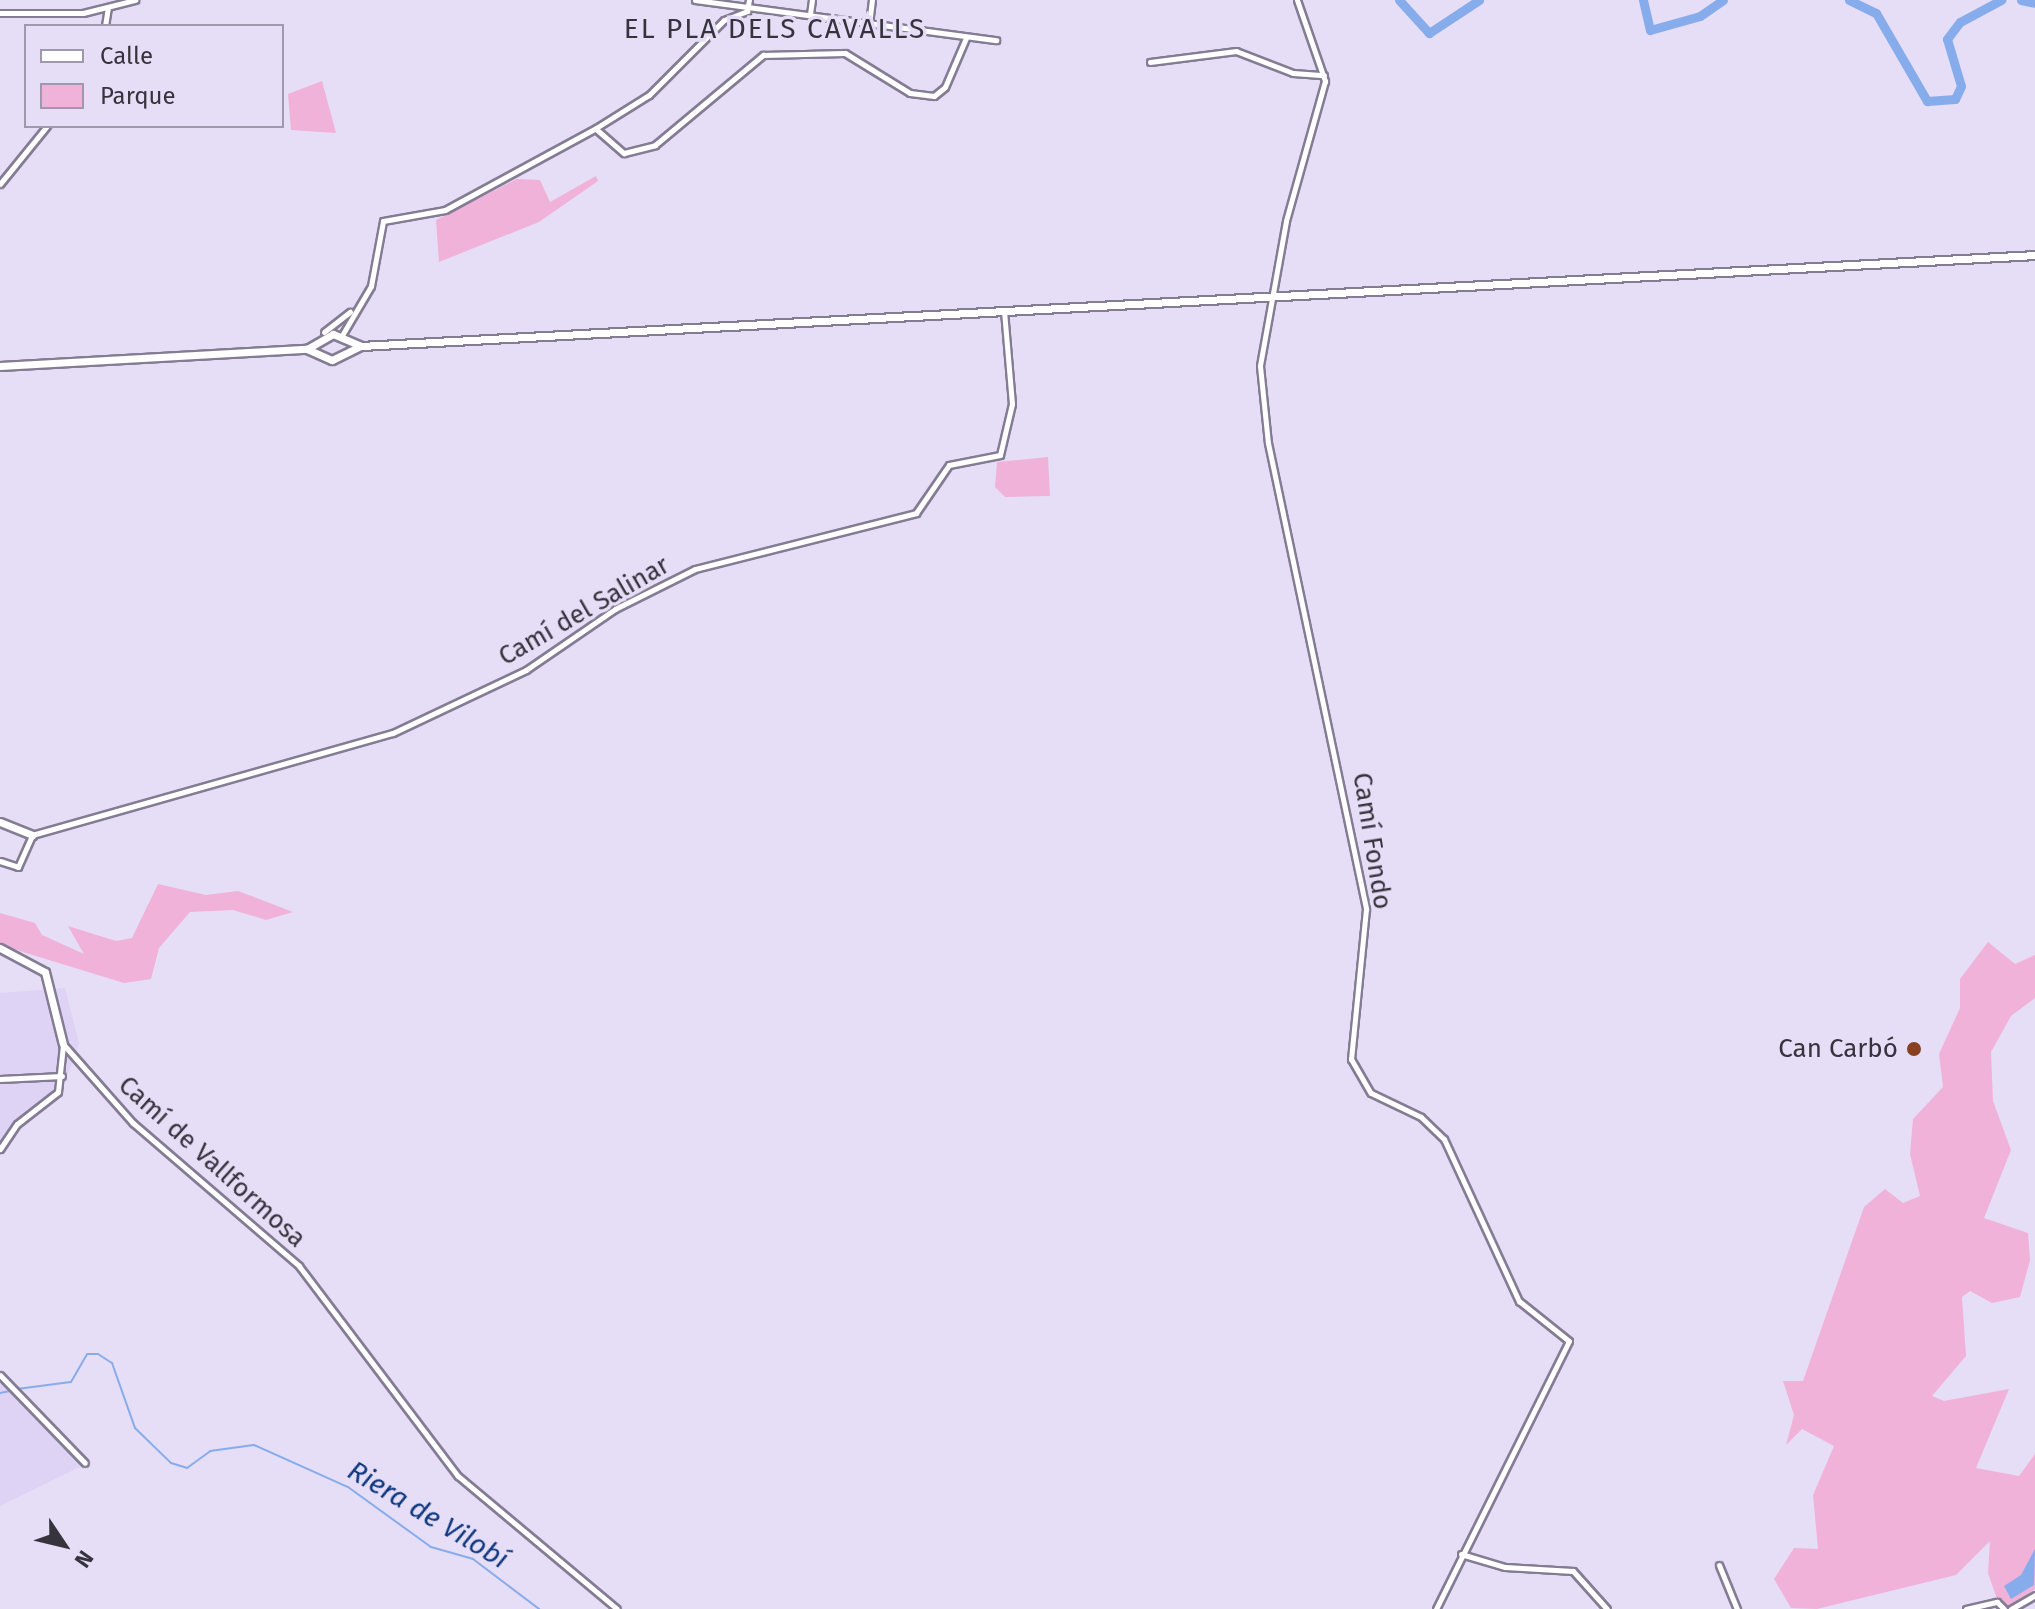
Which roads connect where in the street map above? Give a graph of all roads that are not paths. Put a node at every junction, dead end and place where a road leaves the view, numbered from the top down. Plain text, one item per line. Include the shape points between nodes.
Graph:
1 (135, 0) edge
2 (695, 0) edge
3 (749, 0) edge
4 (812, 0) edge
5 (872, 0) edge
6 (1297, 0) edge
7 (108, 8) junction
8 (747, 11) junction
9 (0, 13) edge
10 (810, 14) junction
11 (105, 24) edge
12 (869, 24) junction
13 (966, 38) junction
14 (996, 40) dead end
15 (1150, 62) dead end
16 (1324, 75) junction
17 (45, 128) edge
18 (596, 128) junction
19 (0, 184) edge
20 (2035, 255) edge
21 (1271, 296) junction
22 (357, 307) junction
23 (1004, 311) junction
24 (324, 332) dead end
25 (342, 338) junction
26 (321, 341) junction
27 (361, 346) junction
28 (307, 349) junction
29 (322, 353) junction
30 (342, 356) junction
31 (0, 366) edge
32 (1, 824) edge
33 (32, 835) junction
34 (0, 861) edge
35 (0, 948) edge
36 (63, 1044) junction
37 (62, 1076) junction
38 (0, 1079) edge
39 (0, 1149) edge
40 (0, 1375) edge
41 (85, 1463) dead end
42 (1461, 1554) junction
43 (1719, 1565) dead end
44 (2035, 1595) edge
45 (617, 1609) edge
46 (1436, 1609) edge
47 (1607, 1609) edge
48 (1737, 1609) edge
49 (1966, 1609) edge
50 (2004, 1609) edge
51 (2011, 1609) edge

1 - 7 street
2 - 8 street
3 - 8 street
4 - 10 street
5 - 12 street
6 - 16 street
7 - 9 street
7 - 11 street
8 - 10 street
8 - 18 street via 724,20 649,95
10 - 12 street
12 - 13 street
13 - 14 street
13 - 18 street via 945,87 934,96 910,93 845,53 763,55 655,145 624,153
15 - 16 street via 1236,51 1293,73
16 - 21 street
17 - 19 street
18 - 22 street via 445,210 383,221 371,286
20 - 21 main road
21 - 23 main road
21 - 42 street, Camí Fondo via 1260,356 1263,402 1306,635 1339,757 1366,909 1353,1064 1371,1093 1421,1117 1444,1139 1519,1301 1567,1338 1565,1352
22 - 24 street
22 - 25 street
23 - 27 main road
23 - 33 street, Camí del Salinar via 1012,404 1000,455 949,465 916,513 695,569 615,609 526,670 393,733
25 - 26 main road
25 - 27 main road
25 - 30 main road
26 - 28 main road
26 - 29 main road
27 - 30 main road
28 - 29 main road
28 - 31 main road
29 - 30 main road
32 - 33 main road
33 - 34 street via 18,867
35 - 36 main road via 45,972
36 - 37 street
36 - 45 street, Camí de Vallformosa via 133,1123 299,1266 421,1435 481,1498
37 - 38 street
37 - 39 street via 55,1097 17,1124
40 - 41 street
42 - 46 street
42 - 47 street via 1505,1567 1573,1571
43 - 48 street
44 - 51 street
49 - 50 street via 1997,1602

